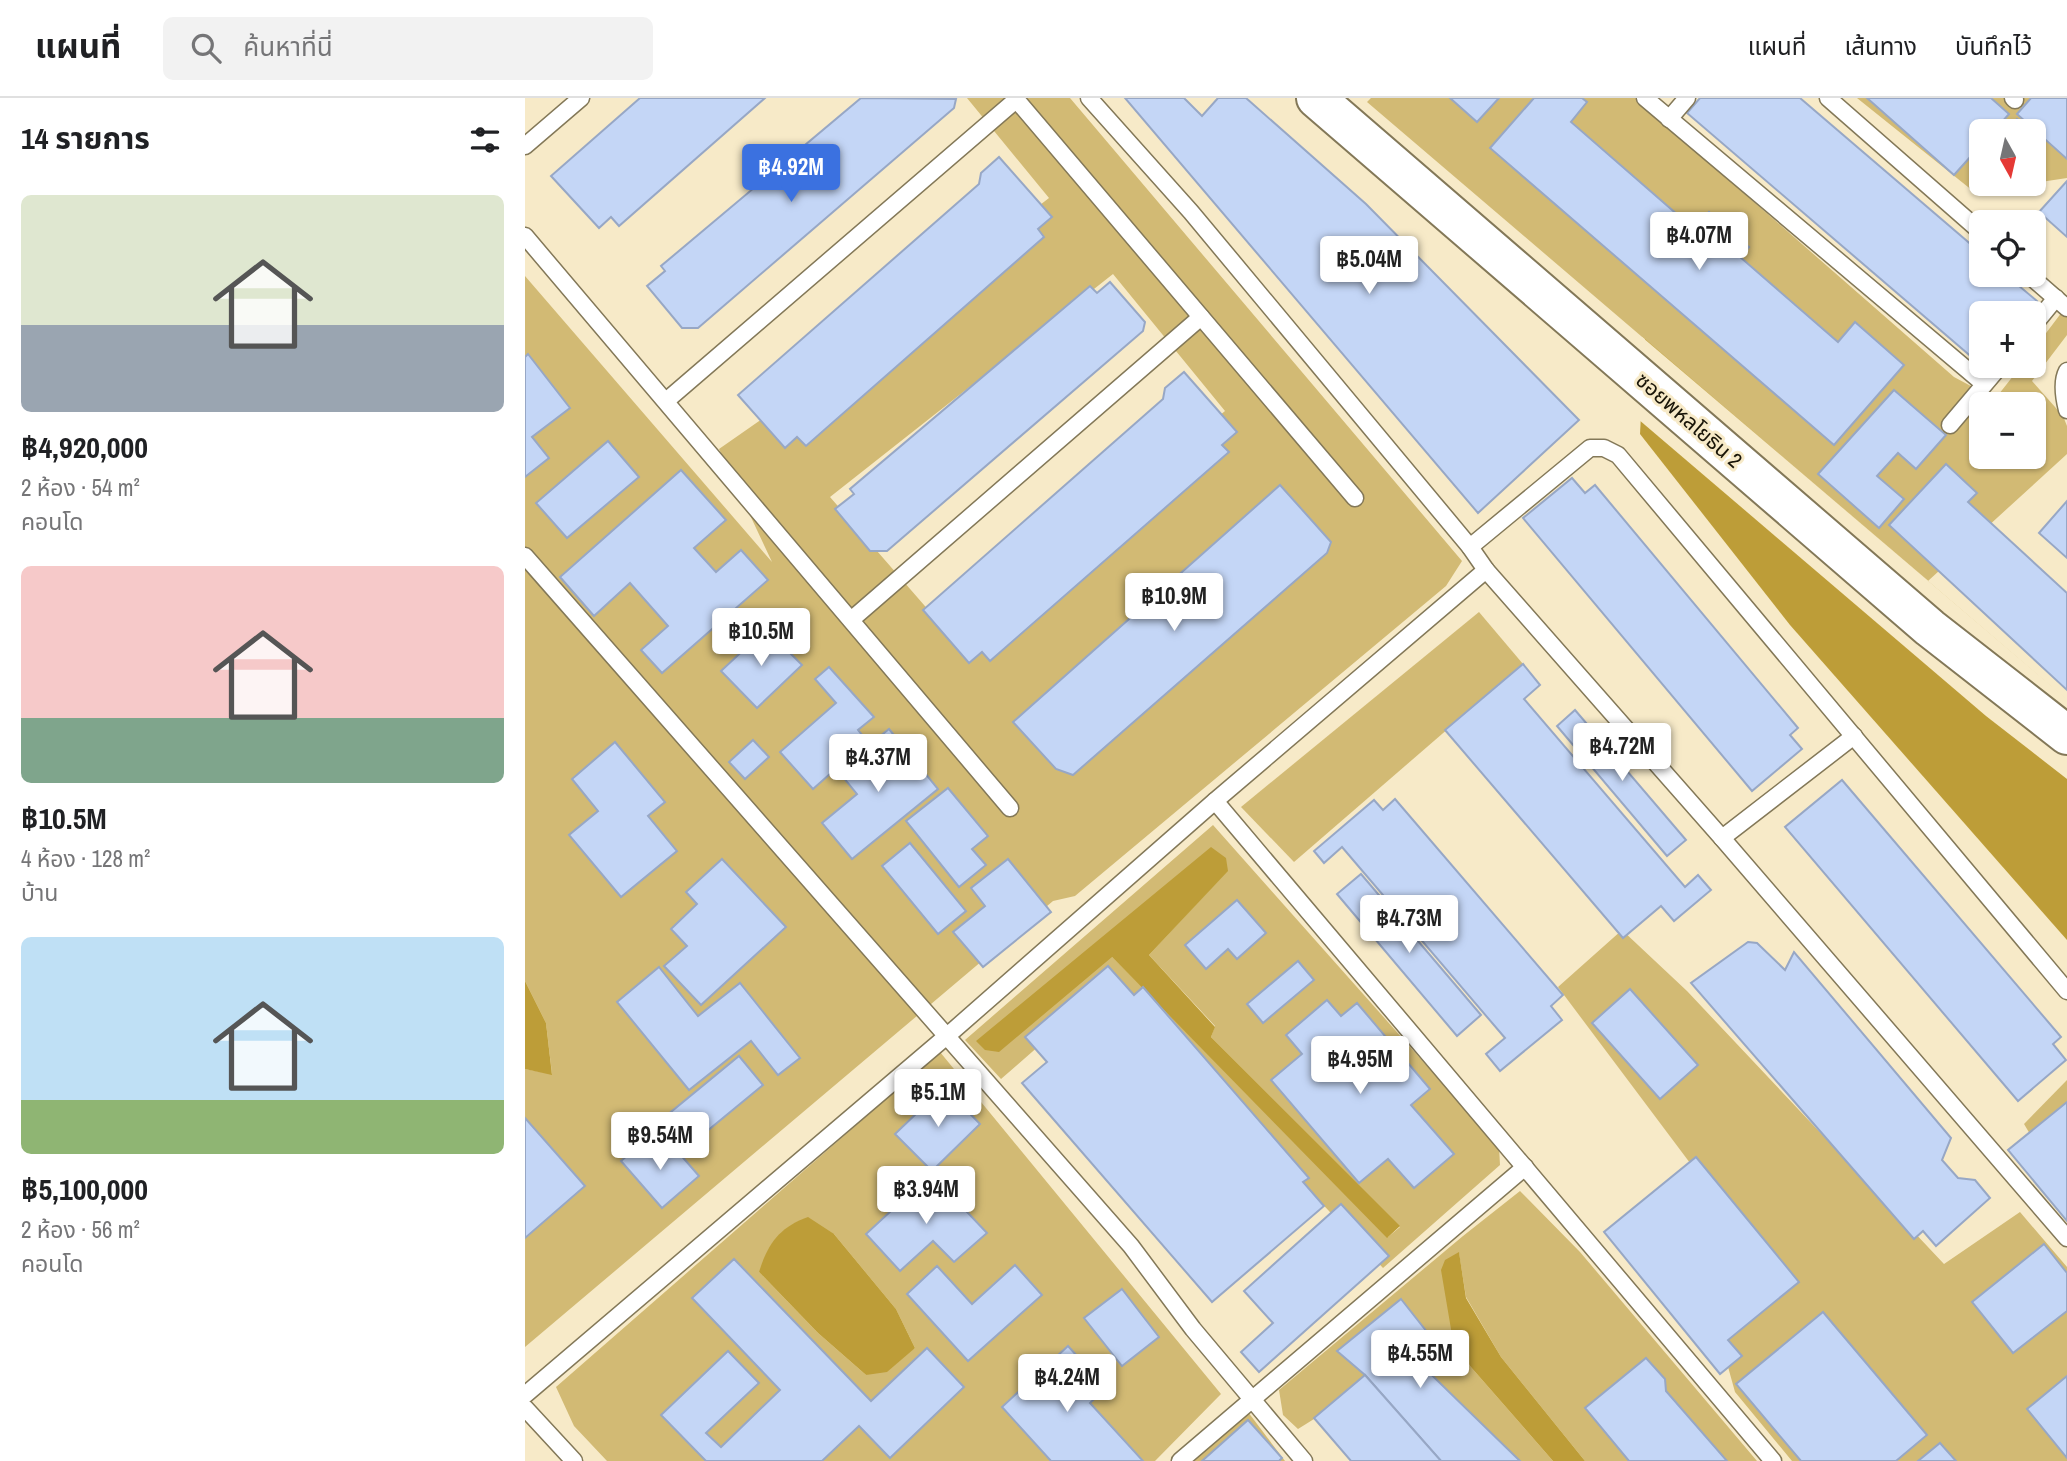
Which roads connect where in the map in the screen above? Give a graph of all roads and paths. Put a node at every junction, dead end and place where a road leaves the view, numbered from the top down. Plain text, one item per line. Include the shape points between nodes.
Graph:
1 (580, 98) edge
2 (1090, 98) edge
3 (1317, 98) edge
4 (1645, 98) edge
5 (1687, 98) edge
6 (1828, 98) edge
7 (1016, 99) edge
8 (1669, 118) junction
9 (525, 146) edge
10 (1969, 221) edge
11 (525, 236) edge
12 (2043, 287) edge
13 (2062, 303) edge
14 (2046, 316) edge
15 (1201, 317) junction
16 (2067, 371) edge
17 (1989, 378) edge
18 (1984, 384) junction
19 (666, 401) junction
20 (2067, 410) edge
21 (1950, 425) dead end
22 (1355, 498) dead end
23 (1471, 547) junction
24 (525, 556) edge
25 (1486, 570) junction
26 (851, 620) junction
27 (2067, 734) edge
28 (1854, 736) junction
29 (1215, 801) junction
30 (1010, 808) dead end
31 (1722, 838) junction
32 (2067, 991) edge
33 (947, 1036) junction
34 (1525, 1167) junction
35 (2067, 1238) edge
36 (525, 1395) edge
37 (1251, 1400) junction
38 (525, 1408) edge
39 (575, 1461) edge
40 (1179, 1461) edge
41 (1304, 1461) edge
42 (1773, 1461) edge

1 - 9 lane
2 - 23 lane
3 - 27 street, ซอยพหลโยธิน 2 via 1930,628
4 - 8 lane
5 - 8 lane
6 - 10 lane
7 - 15 lane
7 - 19 lane
8 - 18 lane
11 - 19 lane
12 - 13 lane
13 - 14 lane
15 - 22 lane
15 - 26 lane
16 - 20 lane
17 - 18 lane
18 - 21 lane
19 - 26 lane
23 - 25 lane
23 - 28 lane via 1590,448 1604,448 1618,455
24 - 33 lane
25 - 29 lane
25 - 31 lane
26 - 30 lane
28 - 31 lane
28 - 32 lane
29 - 33 lane
29 - 34 lane
31 - 35 lane
33 - 36 lane
33 - 37 lane via 1131,1246
34 - 37 lane
34 - 42 lane
37 - 40 lane
37 - 41 lane
38 - 39 lane

